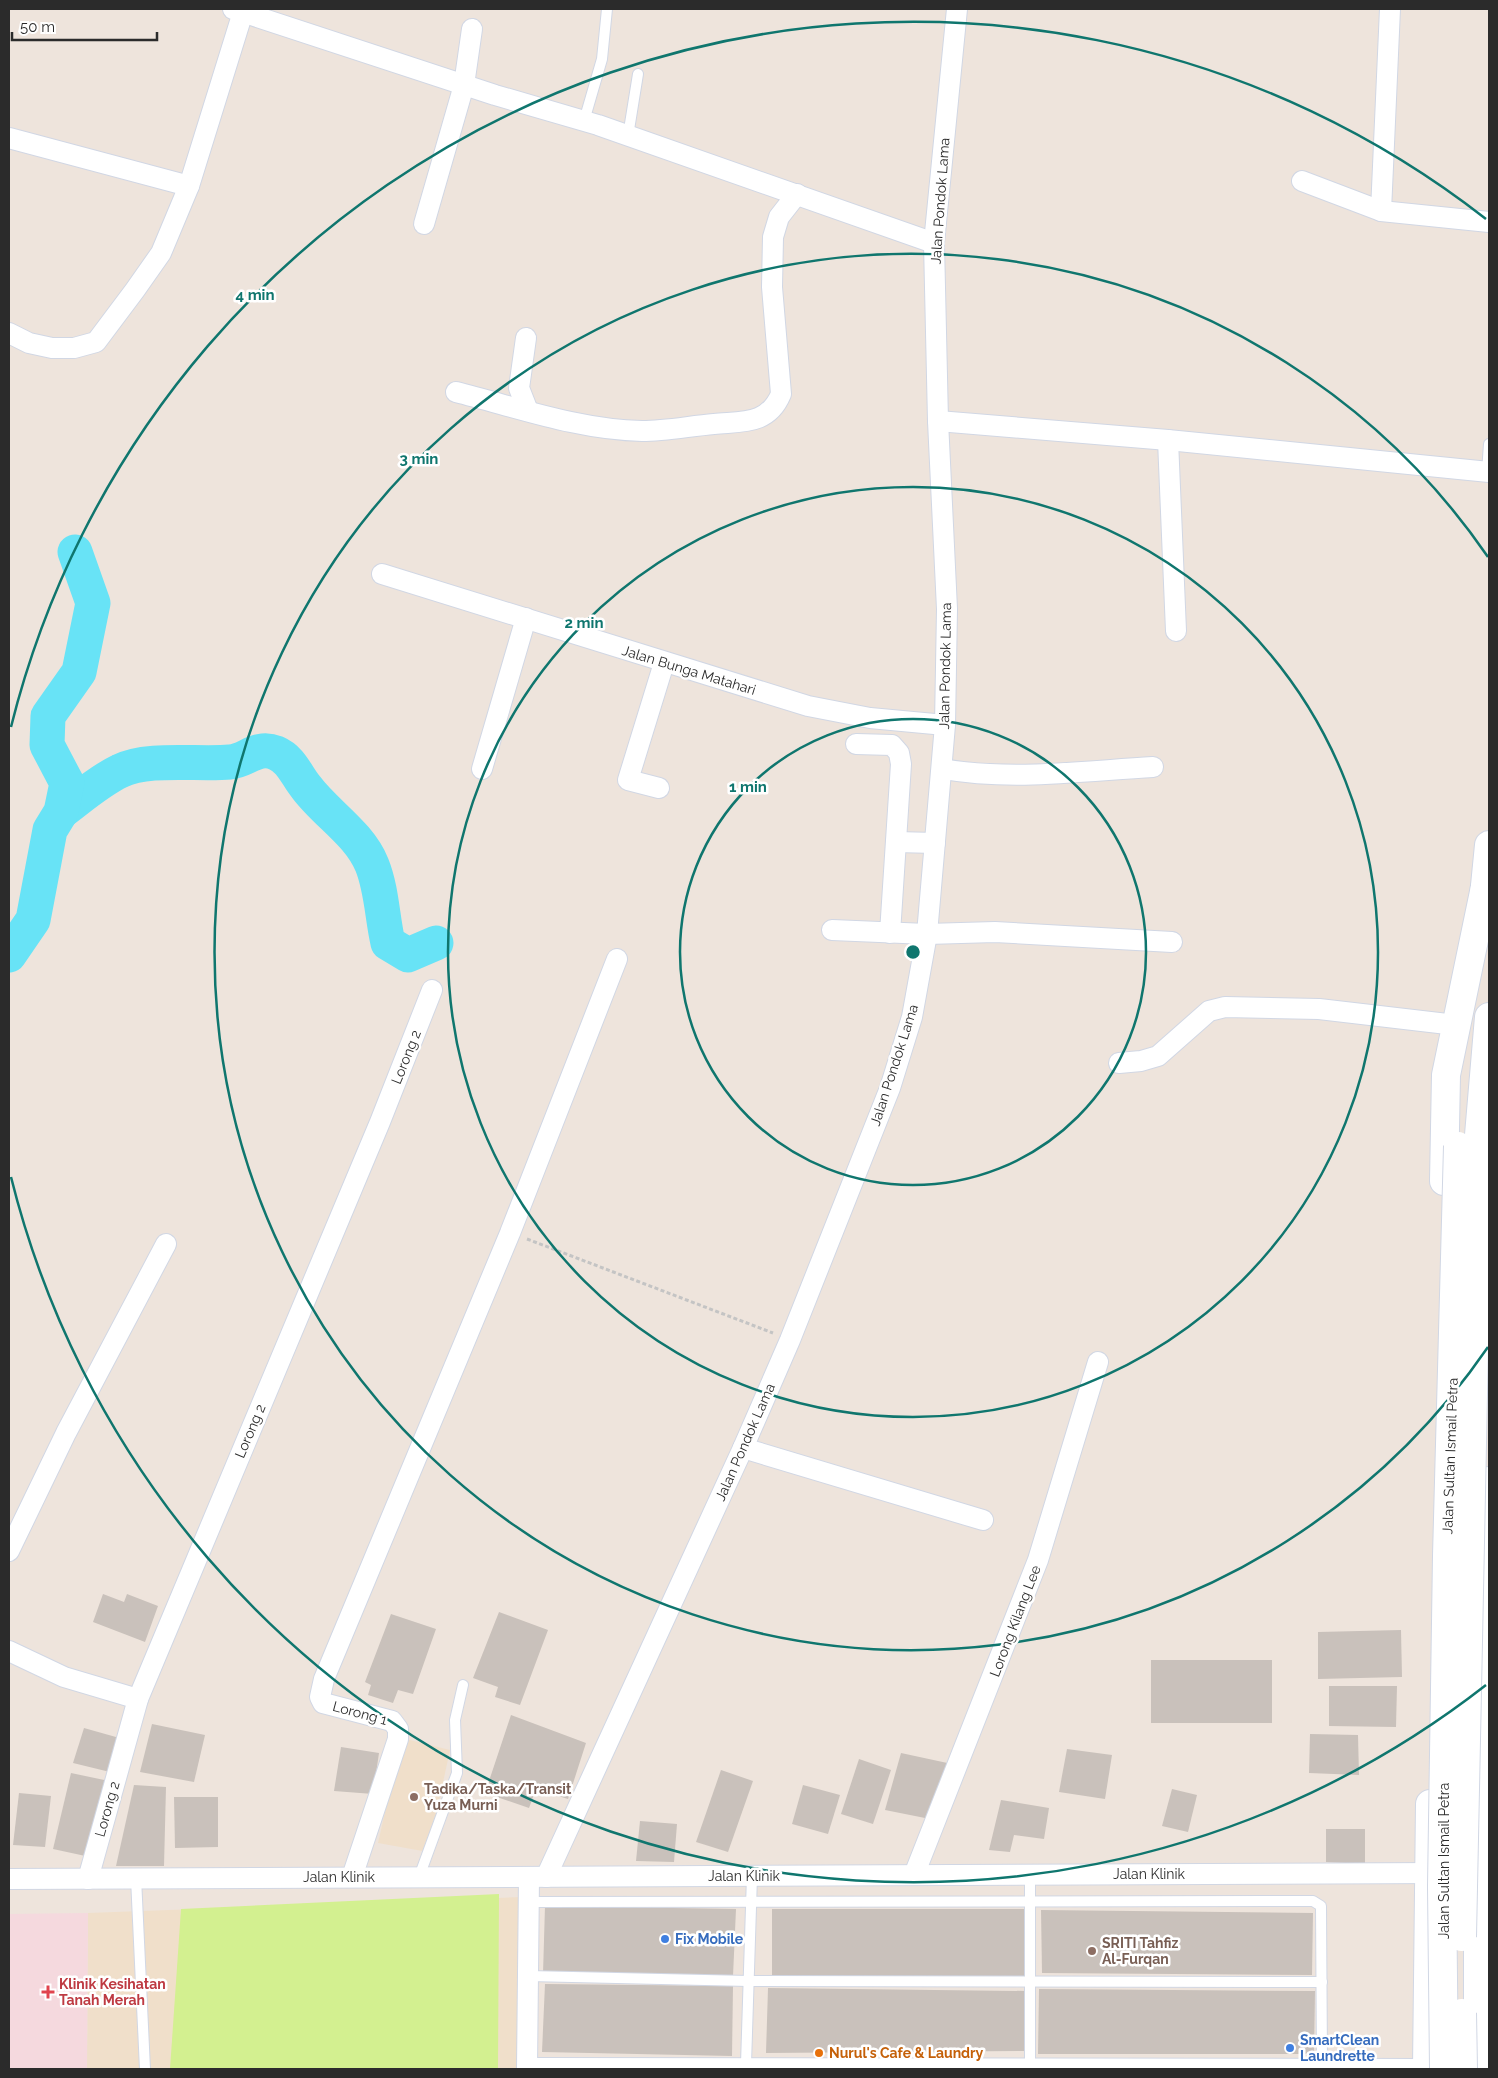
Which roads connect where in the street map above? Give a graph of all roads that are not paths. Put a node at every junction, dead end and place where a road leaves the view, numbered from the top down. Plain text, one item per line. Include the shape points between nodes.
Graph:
1 (607, 9) edge
2 (957, 9) edge
3 (1390, 9) edge
4 (238, 10) edge
5 (472, 29) dead end
6 (638, 74) dead end
7 (464, 85) junction
8 (584, 121) junction
9 (628, 136) junction
10 (9, 138) edge
11 (1302, 181) dead end
12 (189, 186) junction
13 (797, 194) junction
14 (1381, 212) junction
15 (1489, 222) edge
16 (424, 224) dead end
17 (934, 243) junction
18 (9, 333) edge
19 (526, 338) dead end
20 (456, 392) dead end
21 (528, 410) junction
22 (938, 421) junction
23 (1168, 440) junction
24 (1489, 444) edge
25 (1488, 472) edge
26 (382, 574) dead end
27 (526, 618) junction
28 (1176, 631) dead end
29 (664, 663) junction
30 (944, 725) junction
31 (856, 744) dead end
32 (1154, 767) dead end
33 (482, 768) dead end
34 (942, 769) junction
35 (659, 788) dead end
36 (896, 842) junction
37 (935, 843) junction
38 (1489, 845) edge
39 (1485, 887) junction
40 (832, 930) dead end
41 (890, 933) junction
42 (928, 934) junction
43 (1172, 942) dead end
44 (617, 959) dead end
45 (432, 990) dead end
46 (1489, 1017) edge
47 (1456, 1025) junction
48 (1119, 1063) dead end
49 (1468, 1146) junction
50 (166, 1244) dead end
51 (1098, 1362) dead end
52 (743, 1448) junction
53 (1489, 1481) edge
54 (983, 1520) dead end
55 (1489, 1537) edge
56 (9, 1551) edge
57 (9, 1651) edge
58 (463, 1685) dead end
59 (138, 1699) junction
60 (1480, 1872) junction
61 (1428, 1873) junction
62 (1030, 1874) junction
63 (914, 1875) junction
64 (752, 1876) junction
65 (352, 1877) junction
66 (419, 1877) junction
67 (537, 1877) junction
68 (136, 1878) junction
69 (9, 1879) edge
70 (88, 1879) junction
71 (529, 1902) junction
72 (751, 1902) junction
73 (1030, 1902) junction
74 (1484, 1941) edge
75 (1428, 1942) junction
76 (528, 1976) junction
77 (749, 1982) junction
78 (1030, 1982) junction
79 (1322, 1982) junction
80 (746, 2064) junction
81 (1030, 2064) junction
82 (1322, 2064) junction
83 (527, 2066) edge
84 (953, 2066) edge
85 (1433, 2068) edge
86 (145, 2069) edge
87 (1463, 2069) edge
88 (1478, 2069) edge

1 - 8 lane via 602,59
2 - 17 street, Jalan Pondok Lama
3 - 14 street
4 - 7 street
4 - 12 street
5 - 7 street
6 - 9 lane
7 - 8 street
7 - 16 street
8 - 9 street
9 - 13 street
10 - 12 street
11 - 14 street
12 - 18 street via 161,253 96,342 74,348 52,348 29,343
13 - 17 street
13 - 21 street via 779,218 773,237 772,287 781,394 777,405 761,419 642,431 596,426
14 - 15 street
17 - 22 street, Jalan Pondok Lama
19 - 21 street via 519,388
20 - 21 street
22 - 23 street
22 - 30 street, Jalan Pondok Lama via 947,609
23 - 25 street
23 - 28 street
24 - 25 lane
26 - 27 street, Jalan Bunga Matahari
27 - 29 street, Jalan Bunga Matahari
27 - 33 street
29 - 30 street, Jalan Bunga Matahari via 808,706 870,718
29 - 35 street via 628,780
30 - 34 street, Jalan Pondok Lama
31 - 36 street via 892,745 899,753
32 - 34 street via 1003,775
34 - 37 street, Jalan Pondok Lama
36 - 37 street
36 - 41 street
37 - 42 street, Jalan Pondok Lama
38 - 39 main road, Jalan Sultan Ismail Petra
39 - 47 main road
39 - 49 main road, Jalan Sultan Ismail Petra
40 - 41 street
41 - 42 street
42 - 43 street via 995,932
42 - 52 street, Jalan Pondok Lama via 912,1017 890,1088 790,1340
44 - 65 street, Lorong 1 via 510,1233 324,1679 320,1697 323,1703 392,1720 398,1729 398,1739
45 - 59 street, Lorong 2 via 380,1122
46 - 49 main road, Jalan Sultan Ismail Petra
47 - 48 street via 1318,1008 1225,1007 1209,1011 1158,1056
47 - 61 main road via 1446,1075
49 - 85 main road, Jalan Sultan Ismail Petra, bridge via 1447,1576 1442,1886
49 - 87 main road, Jalan Sultan Ismail Petra, bridge
50 - 56 street via 66,1433
51 - 63 street, Lorong Kilang Lee via 1038,1560
52 - 54 street
52 - 67 street, Jalan Pondok Lama
53 - 55 main road
55 - 60 main road
57 - 59 street via 64,1677
58 - 66 lane via 455,1720 457,1773
59 - 70 street, Lorong 2
60 - 61 street, Jalan Klinik
60 - 74 main road
61 - 62 street, Jalan Klinik
61 - 75 main road
62 - 63 street, Jalan Klinik
62 - 73 lane
63 - 64 street, Jalan Klinik
64 - 67 street, Jalan Klinik
64 - 72 lane
65 - 66 street, Jalan Klinik
65 - 68 street, Jalan Klinik
66 - 67 street, Jalan Klinik
67 - 71 street
68 - 70 street, Jalan Klinik
68 - 86 lane
69 - 70 street, Jalan Klinik
71 - 72 lane
71 - 76 street
72 - 73 lane
72 - 77 lane
73 - 78 lane
73 - 79 lane via 1313,1901 1321,1906
74 - 75 street
74 - 88 main road
75 - 85 main road
76 - 77 lane
76 - 83 street
77 - 78 lane
77 - 80 lane
78 - 79 lane
78 - 81 lane
79 - 82 lane
80 - 83 lane
80 - 84 lane
81 - 82 lane
81 - 84 lane
82 - 85 lane

